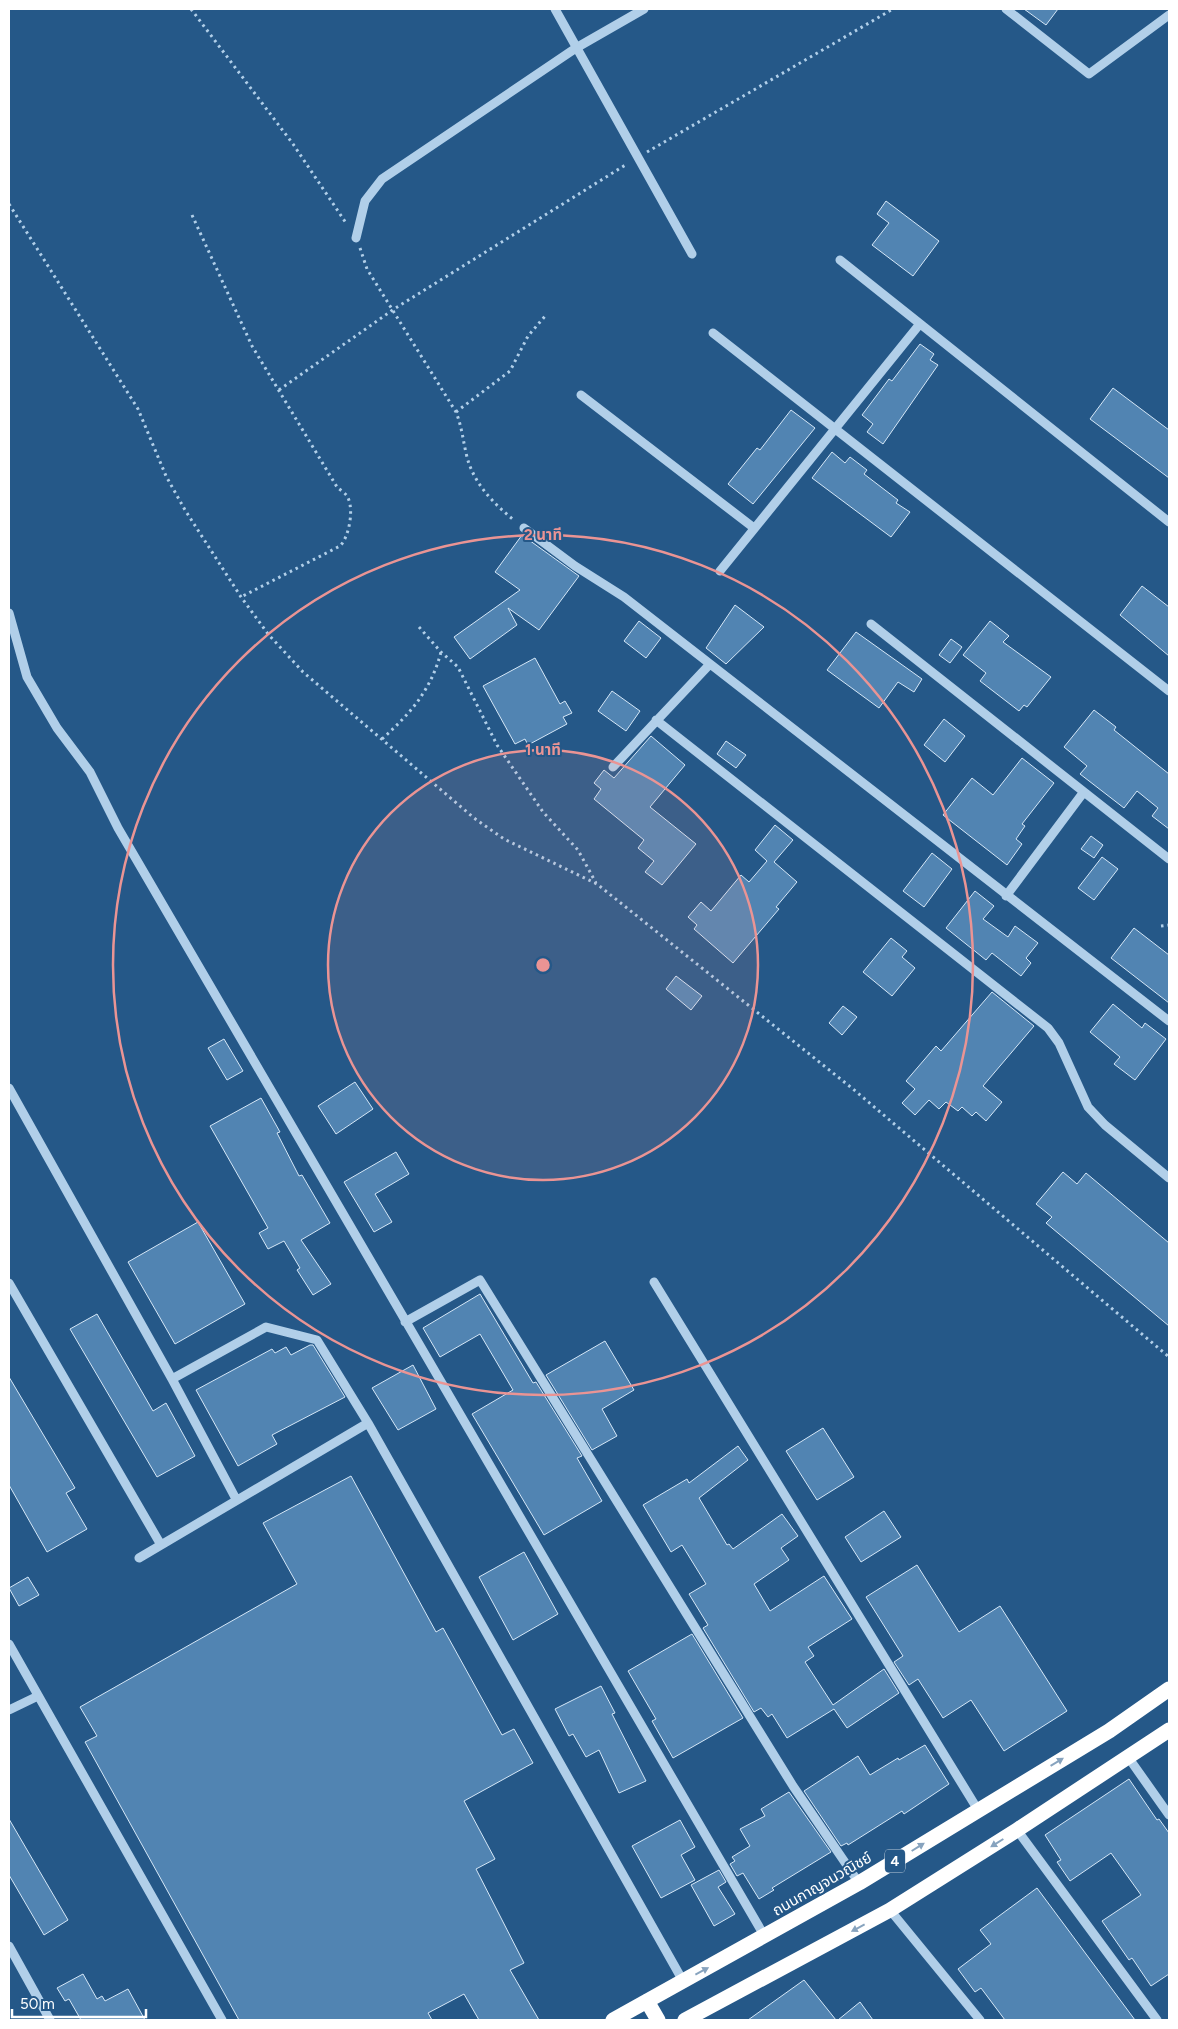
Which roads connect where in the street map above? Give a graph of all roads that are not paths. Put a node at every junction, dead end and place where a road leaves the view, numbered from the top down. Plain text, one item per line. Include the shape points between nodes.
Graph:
1 (555, 9) edge
2 (644, 9) edge
3 (1006, 9) edge
4 (1169, 15) edge
5 (576, 48) junction
6 (356, 238) road end
7 (692, 254) dead end
8 (840, 260) dead end
9 (919, 325) junction
10 (713, 333) dead end
11 (581, 395) dead end
12 (837, 428) junction
13 (1169, 522) edge
14 (524, 528) road end
15 (754, 528) junction
16 (720, 571) dead end
17 (9, 613) edge
18 (871, 624) dead end
19 (710, 664) junction
20 (1169, 692) edge
21 (656, 720) junction
22 (613, 767) dead end
23 (1084, 793) junction
24 (1169, 859) edge
25 (1006, 896) junction
26 (1169, 1021) edge
27 (9, 1088) edge
28 (1169, 1178) edge
29 (654, 1282) dead end
30 (9, 1283) edge
31 (405, 1322) junction
32 (172, 1379) junction
33 (368, 1424) junction
34 (236, 1499) junction
35 (161, 1545) junction
36 (139, 1558) dead end
37 (9, 1644) edge
38 (1169, 1689) edge
39 (38, 1696) junction
40 (9, 1710) edge
41 (1169, 1730) edge
42 (1128, 1757) junction
43 (978, 1810) junction
44 (1169, 1815) edge
45 (1017, 1830) junction
46 (859, 1883) junction
47 (890, 1910) junction
48 (765, 1937) junction
49 (9, 1946) edge
50 (683, 1981) junction
51 (647, 2001) junction
52 (50, 2020) edge
53 (222, 2020) edge
54 (613, 2020) edge
55 (658, 2020) edge
56 (685, 2020) edge
57 (980, 2020) edge
58 (1157, 2020) edge

1 - 5 street
2 - 5 street
3 - 4 street via 1089,74
5 - 6 street via 382,179 365,202
5 - 7 street
8 - 9 street
9 - 12 street
9 - 13 street
10 - 12 street
11 - 15 street
12 - 15 street
12 - 20 street
14 - 19 street via 624,597
15 - 16 street
17 - 31 street via 18,653 39,700 90,772 122,836
18 - 23 street
19 - 21 street
19 - 25 street
21 - 22 street
21 - 28 street via 1048,1028 1059,1043 1088,1107
23 - 24 street
23 - 25 street
25 - 26 street
27 - 32 street
29 - 43 street
30 - 35 street
31 - 46 street via 480,1280 793,1786
31 - 48 street
32 - 33 street via 266,1328 317,1340
32 - 34 street
33 - 34 street
33 - 50 street
34 - 35 street
35 - 36 street
37 - 39 street
43 -> 38 highway, ถนนกาญจนวณิชย์ / 4 via 1109,1731
39 - 40 street
39 - 53 street
41 - 42 highway
42 - 44 street
42 - 45 highway
46 -> 43 highway, ถนนกาญจนวณิชย์ / 4
45 -> 47 highway
45 - 58 street
46 - 48 highway, ถนนกาญจนวณิชย์ / 4
47 -> 56 highway
47 - 57 street
50 -> 48 highway, ถนนกาญจนวณิชย์ / 4
49 - 52 street
50 - 51 highway, ถนนกาญจนวณิชย์ / 4
51 - 54 highway, ถนนกาญจนวณิชย์ / 4
51 - 55 highway

